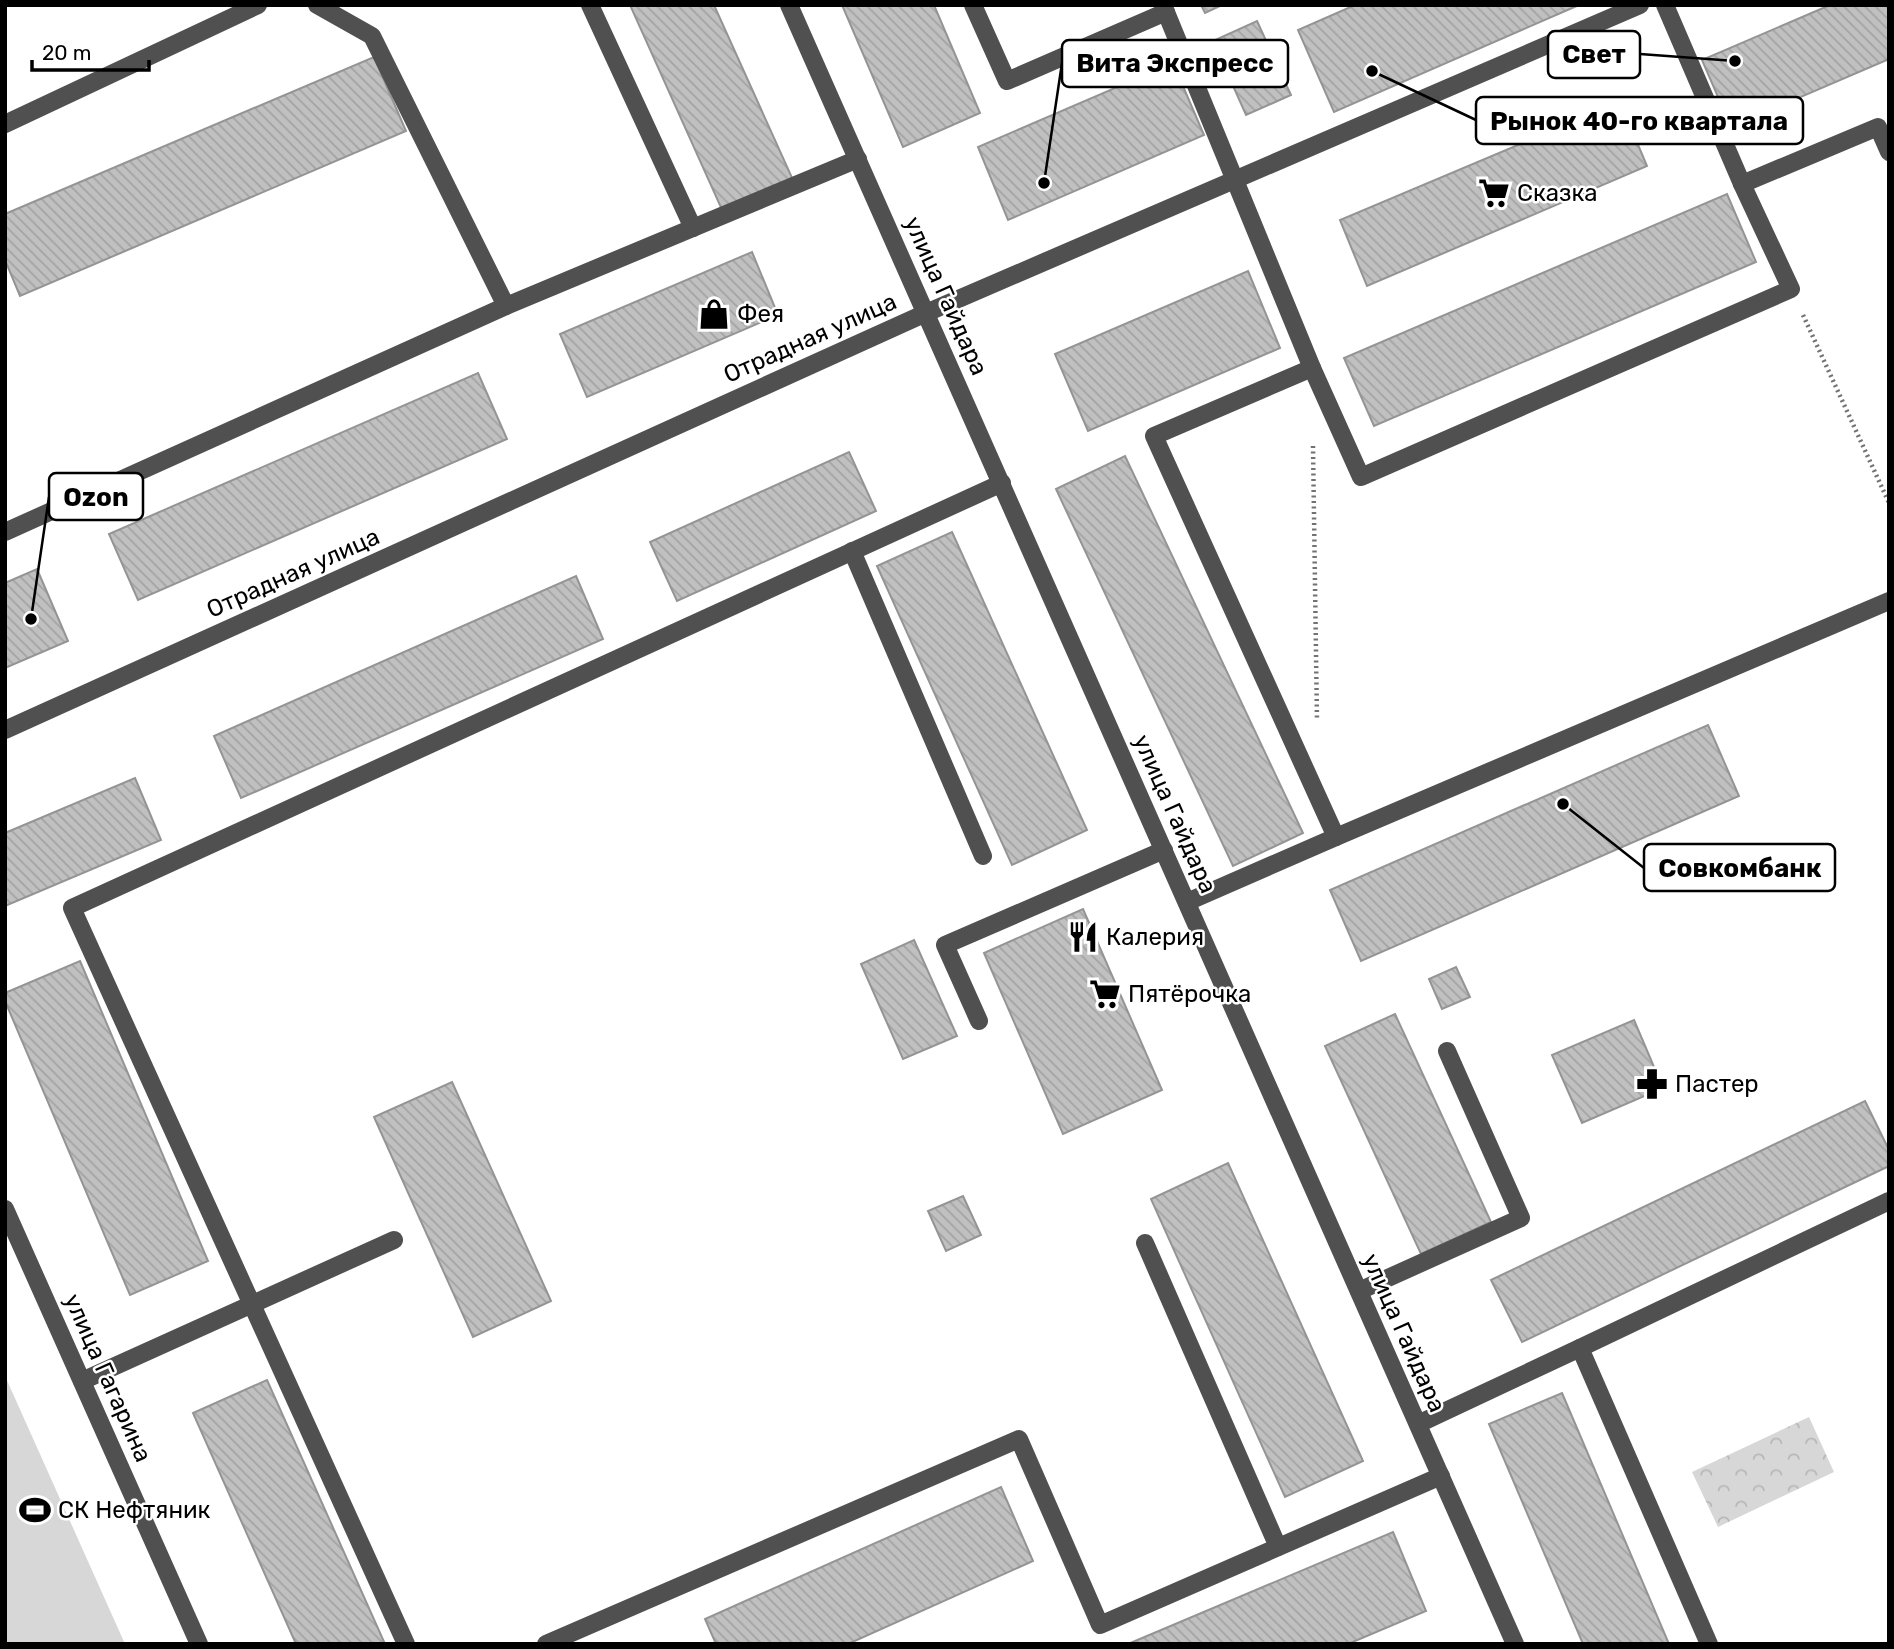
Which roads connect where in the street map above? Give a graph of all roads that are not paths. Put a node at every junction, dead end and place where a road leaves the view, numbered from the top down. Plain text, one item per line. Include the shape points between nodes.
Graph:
1 (258, 5) edge
2 (317, 5) edge
3 (590, 5) edge
4 (789, 5) edge
5 (973, 5) edge
6 (1640, 5) edge
7 (1665, 5) edge
8 (1165, 9) edge
9 (5, 124) edge
10 (1889, 152) edge
11 (858, 159) junction
12 (1237, 180) junction
13 (1742, 184) junction
14 (693, 228) junction
15 (506, 306) junction
16 (926, 313) junction
17 (1312, 368) junction
18 (1002, 482) junction
19 (5, 533) edge
20 (852, 551) junction
21 (1889, 601) edge
22 (5, 730) edge
23 (1336, 837) junction
24 (1164, 850) junction
25 (983, 856) dead end
26 (1187, 902) junction
27 (979, 1021) dead end
28 (1447, 1051) dead end
29 (1889, 1201) edge
30 (5, 1209) edge
31 (394, 1240) dead end
32 (1145, 1243) dead end
33 (1359, 1291) junction
34 (252, 1305) junction
35 (1580, 1348) junction
36 (82, 1381) junction
37 (1418, 1424) junction
38 (1441, 1476) junction
39 (1278, 1547) junction
40 (200, 1644) edge
41 (406, 1644) edge
42 (546, 1644) edge
43 (1515, 1644) edge
44 (1709, 1644) edge

1 - 9 street
2 - 15 street via 372,36
3 - 14 street
4 - 11 street, улица Гайдара
5 - 8 street via 1007,81
6 - 12 street, Отрадная улица
7 - 13 street
8 - 12 street
10 - 13 street via 1878,127
11 - 14 street
11 - 16 street, улица Гайдара
12 - 16 street, Отрадная улица
12 - 17 street
13 - 17 street via 1791,289 1361,477
14 - 15 street
15 - 19 street
16 - 18 street, улица Гайдара
16 - 22 street, Отрадная улица
17 - 23 street via 1154,436
18 - 20 street
18 - 24 street, улица Гайдара
20 - 25 street
20 - 34 street via 72,908
21 - 23 street
23 - 26 street
24 - 26 street, улица Гайдара
24 - 27 street via 946,945
26 - 33 street, улица Гайдара
28 - 33 street via 1521,1218
29 - 35 street
30 - 36 street, улица Гагарина
31 - 34 street
32 - 39 street
33 - 37 street, улица Гайдара
34 - 36 street
34 - 41 street
35 - 37 street
35 - 44 street
36 - 40 street, улица Гагарина
37 - 38 street, улица Гайдара
38 - 39 street
38 - 43 street, улица Гайдара
39 - 42 street via 1100,1625 1019,1439

